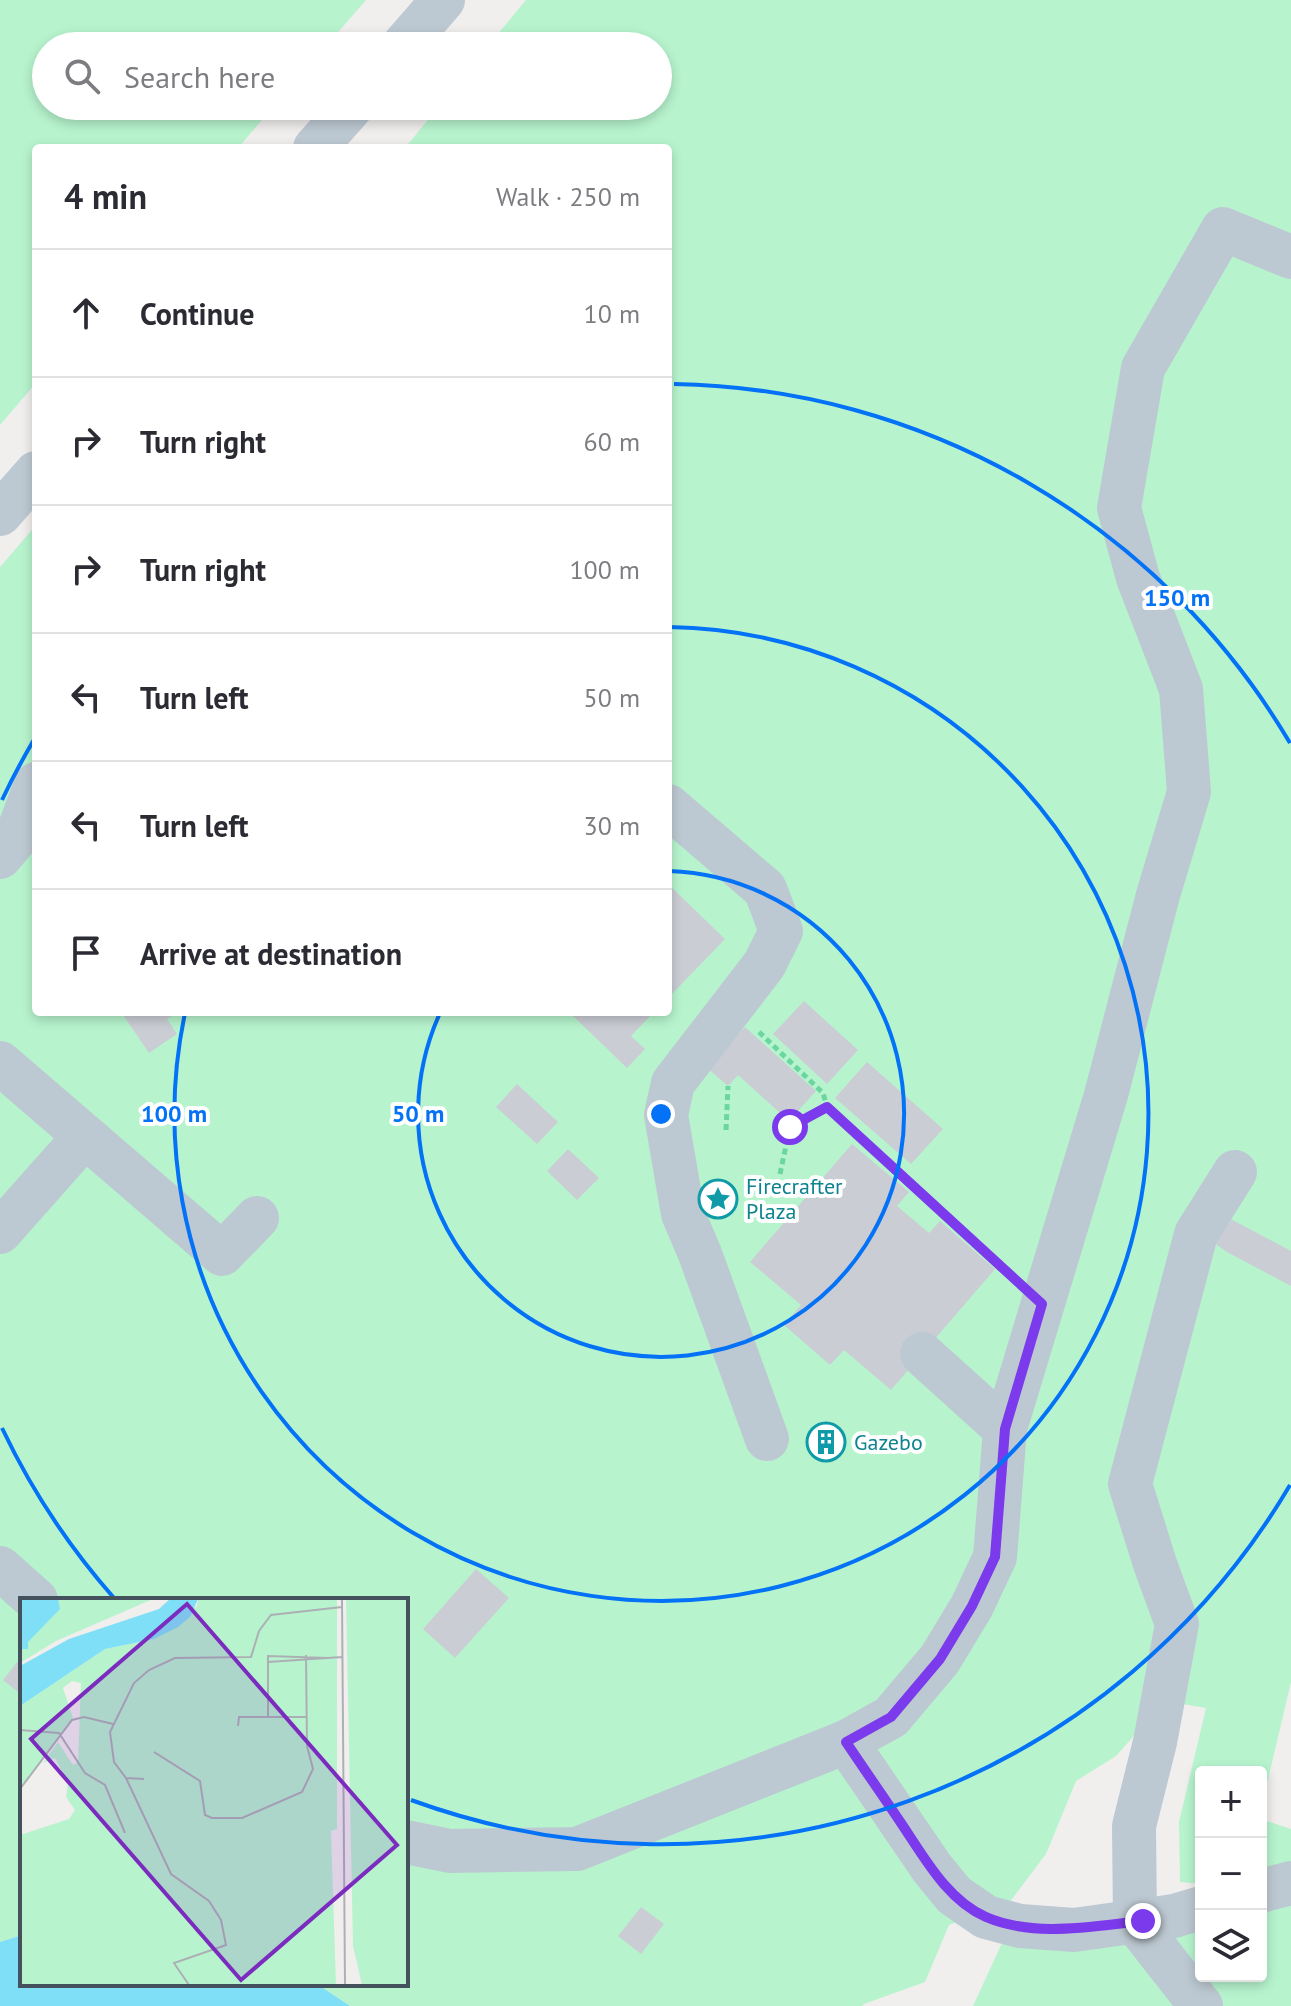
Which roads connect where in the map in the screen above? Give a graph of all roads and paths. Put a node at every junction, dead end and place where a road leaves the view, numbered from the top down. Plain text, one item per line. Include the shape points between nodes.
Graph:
1 (443, 0) edge
2 (415, 32) edge
3 (340, 120) edge
4 (319, 144) edge
5 (1291, 257) edge
6 (32, 478) edge
7 (0, 514) edge
8 (32, 795) edge
9 (672, 809) edge
10 (0, 857) edge
11 (749, 1023) dead end
12 (0, 1063) edge
13 (728, 1086) dead end
14 (827, 1107) junction
15 (726, 1130) dead end
16 (85, 1136) junction
17 (1235, 1172) dead end
18 (780, 1174) dead end
19 (257, 1218) dead end
20 (0, 1232) edge
21 (1042, 1304) junction
22 (922, 1354) dead end
23 (1005, 1429) junction
24 (767, 1439) dead end
25 (0, 1568) edge
26 (34, 1598) edge
27 (846, 1742) junction
28 (408, 1842) edge
29 (1291, 1883) edge
30 (1267, 1889) edge
31 (1195, 1910) edge
32 (1135, 1922) junction
33 (1201, 2006) edge

1 - 2 street
3 - 4 street
5 - 21 street via 1223,229 1143,368 1119,508 1138,578 1181,689 1189,792
6 - 7 street
8 - 10 street via 16,838
9 - 24 street via 765,889 781,931 764,965 673,1083 666,1115 683,1214
11 - 14 path via 823,1093
12 - 16 street
13 - 15 path
14 - 18 path via 790,1127
14 - 21 path
16 - 19 street via 222,1254
16 - 20 street
17 - 32 street via 1196,1234 1130,1484 1177,1624 1134,1826
21 - 23 street
22 - 23 street
23 - 27 street via 995,1557 972,1606 940,1659 891,1717
25 - 26 street
27 - 28 street via 577,1849 450,1851
27 - 32 street via 932,1868 954,1895 986,1917 1074,1930
29 - 30 street
31 - 32 street
32 - 33 street

